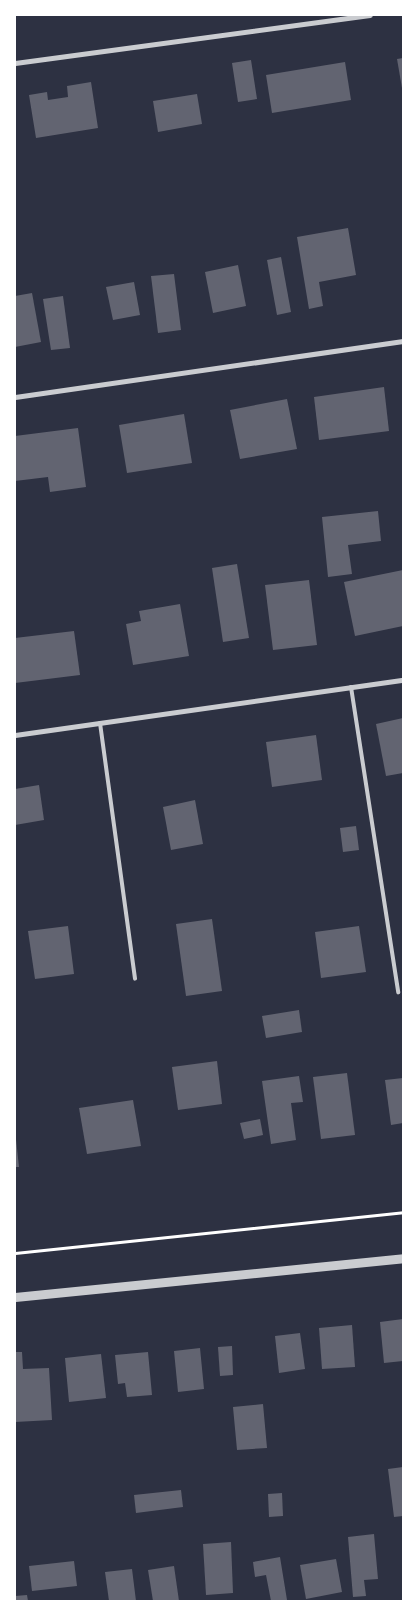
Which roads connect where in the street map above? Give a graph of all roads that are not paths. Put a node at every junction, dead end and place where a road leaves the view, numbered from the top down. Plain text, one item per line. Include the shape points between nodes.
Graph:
1 (370, 15) edge
2 (15, 63) edge
3 (403, 341) edge
4 (15, 397) edge
5 (403, 680) edge
6 (351, 687) junction
7 (100, 722) junction
8 (15, 735) edge
9 (135, 979) dead end
10 (398, 992) dead end
11 (403, 1258) edge
12 (15, 1297) edge

1 - 2 street
3 - 4 street
5 - 6 street
6 - 7 street
6 - 10 lane
7 - 8 street
7 - 9 lane
11 - 12 street

